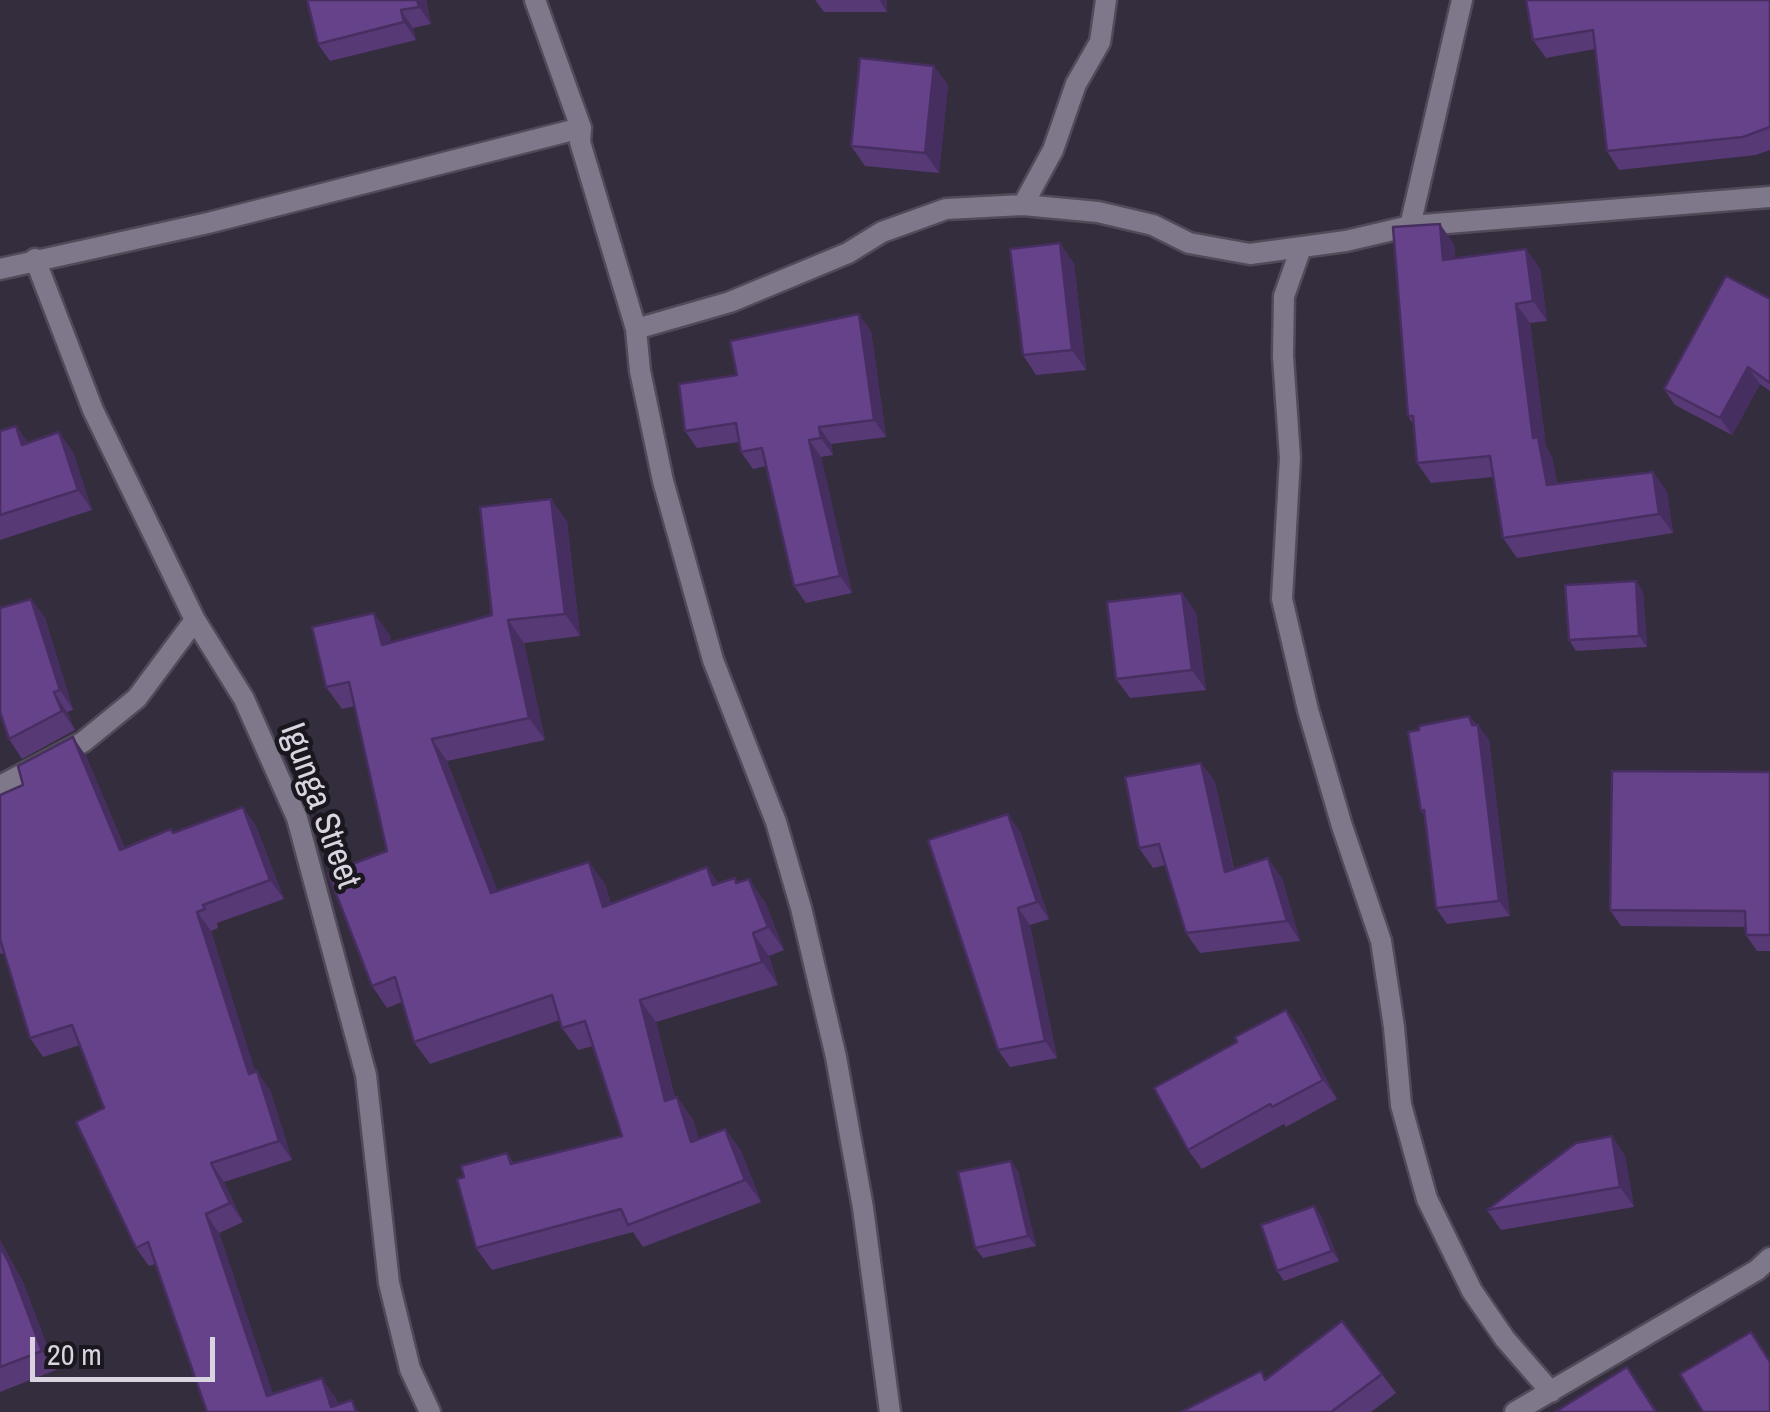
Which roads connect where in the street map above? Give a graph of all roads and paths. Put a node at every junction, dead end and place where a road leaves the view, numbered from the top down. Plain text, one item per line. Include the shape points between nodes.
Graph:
1 (535, 0) edge
2 (1106, 0) edge
3 (1462, 0) edge
4 (581, 128) junction
5 (1770, 197) edge
6 (1022, 205) junction
7 (1410, 226) junction
8 (1301, 248) junction
9 (35, 259) junction
10 (0, 268) edge
11 (636, 330) junction
12 (195, 620) junction
13 (0, 786) edge
14 (1770, 1258) edge
15 (1550, 1392) junction
16 (430, 1412) edge
17 (890, 1412) edge
18 (1515, 1412) edge

1 - 4 street
2 - 6 street via 1100,42
3 - 7 street
4 - 9 street via 208,223
4 - 11 street
5 - 7 street
6 - 8 street via 1098,212 1220,251
6 - 11 street via 946,210 730,302
7 - 8 street
8 - 15 street via 1284,296 1290,458 1282,598 1318,743 1381,941 1401,1105 1426,1198 1472,1291
9 - 10 street
9 - 12 street, Igunga Street via 93,410
11 - 17 street via 663,481 713,660 776,822 836,1057
12 - 13 street via 138,698 83,742
12 - 16 street, Igunga Street via 244,699 297,818 366,1075 389,1284 410,1369
14 - 15 street
15 - 18 street

